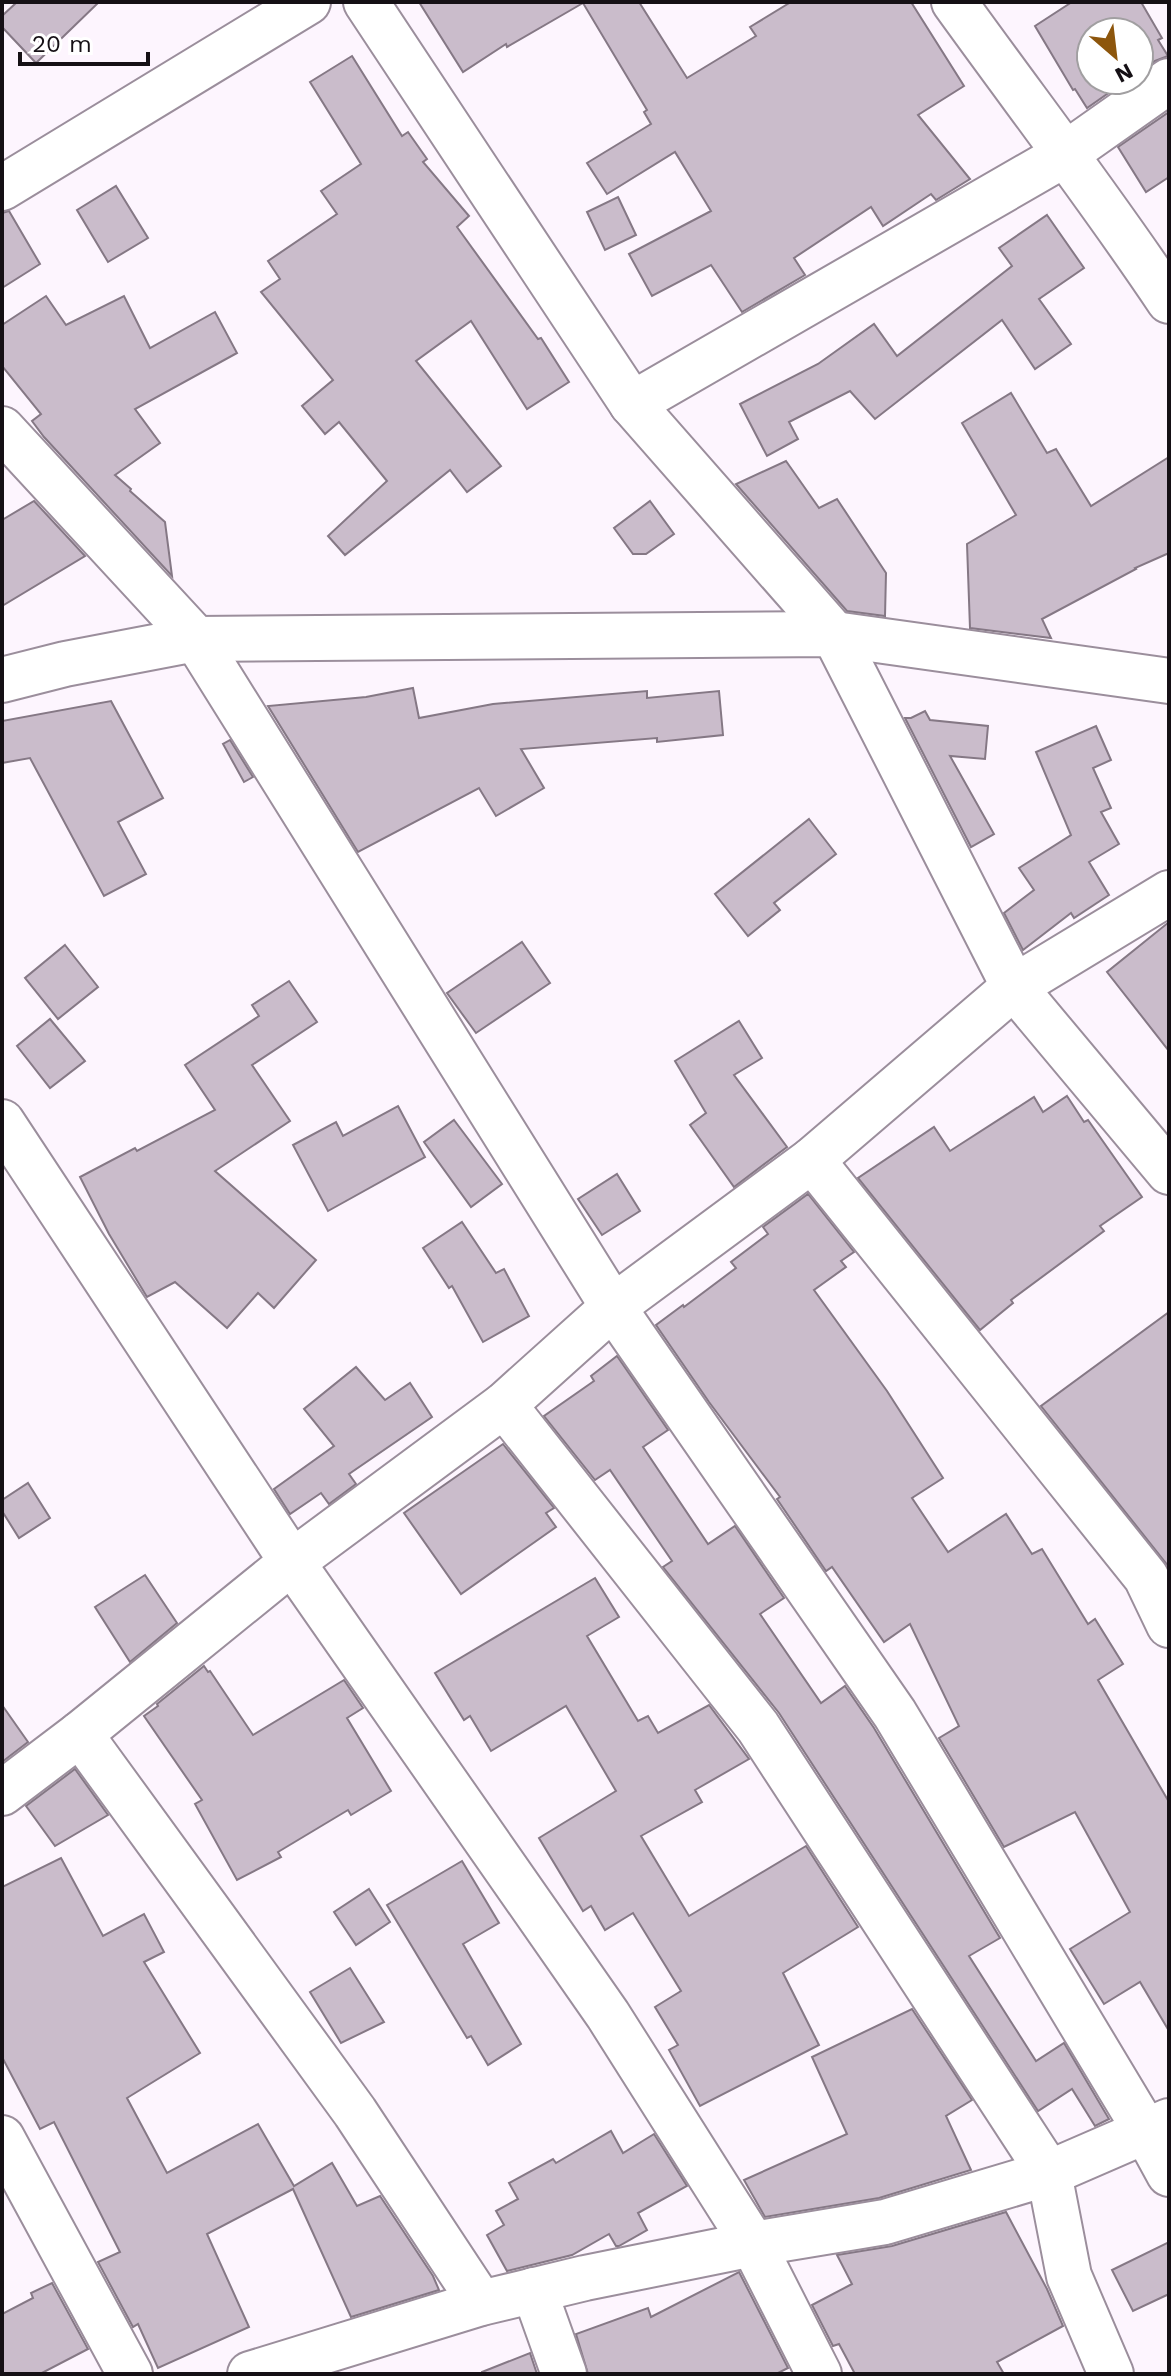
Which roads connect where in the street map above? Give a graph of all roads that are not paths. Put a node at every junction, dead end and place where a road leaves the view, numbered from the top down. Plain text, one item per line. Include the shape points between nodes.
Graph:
1 (308, 2) edge
2 (366, 2) edge
3 (954, 2) edge
4 (1169, 81) edge
5 (1064, 155) junction
6 (2, 188) edge
7 (1169, 301) edge
8 (632, 404) junction
9 (2, 429) edge
10 (834, 634) junction
11 (196, 639) junction
12 (2, 680) edge
13 (1169, 681) edge
14 (1169, 893) edge
15 (1014, 987) junction
16 (2, 1122) edge
17 (812, 1160) junction
18 (1169, 1172) edge
19 (613, 1307) junction
20 (504, 1405) junction
21 (292, 1562) junction
22 (1169, 1625) edge
23 (80, 1734) junction
24 (2, 1793) edge
25 (1157, 2126) edge
26 (2, 2138) edge
27 (1049, 2173) junction
28 (1169, 2174) edge
29 (753, 2244) junction
30 (534, 2290) junction
31 (481, 2303) junction
32 (130, 2374) edge
33 (250, 2374) edge
34 (564, 2374) edge
35 (819, 2374) edge
36 (1111, 2374) edge

1 - 6 street
2 - 8 street
3 - 5 street
4 - 5 street
5 - 7 street
5 - 8 street
8 - 10 street
9 - 11 street
10 - 11 street
10 - 13 street
10 - 15 street
11 - 12 street
11 - 19 street
14 - 15 street
15 - 17 street
15 - 18 street
16 - 21 street
17 - 19 street
17 - 22 street via 1146,1577
19 - 20 street
19 - 25 street via 895,1714
20 - 21 street
20 - 27 street via 758,1727
21 - 23 street
21 - 29 street via 608,2015
23 - 24 street
23 - 31 street via 355,2112
25 - 27 street
25 - 28 street
26 - 32 street
27 - 29 street via 885,2222
27 - 36 street via 1069,2276
29 - 30 street
29 - 35 street
30 - 31 street
30 - 34 street
31 - 33 street

